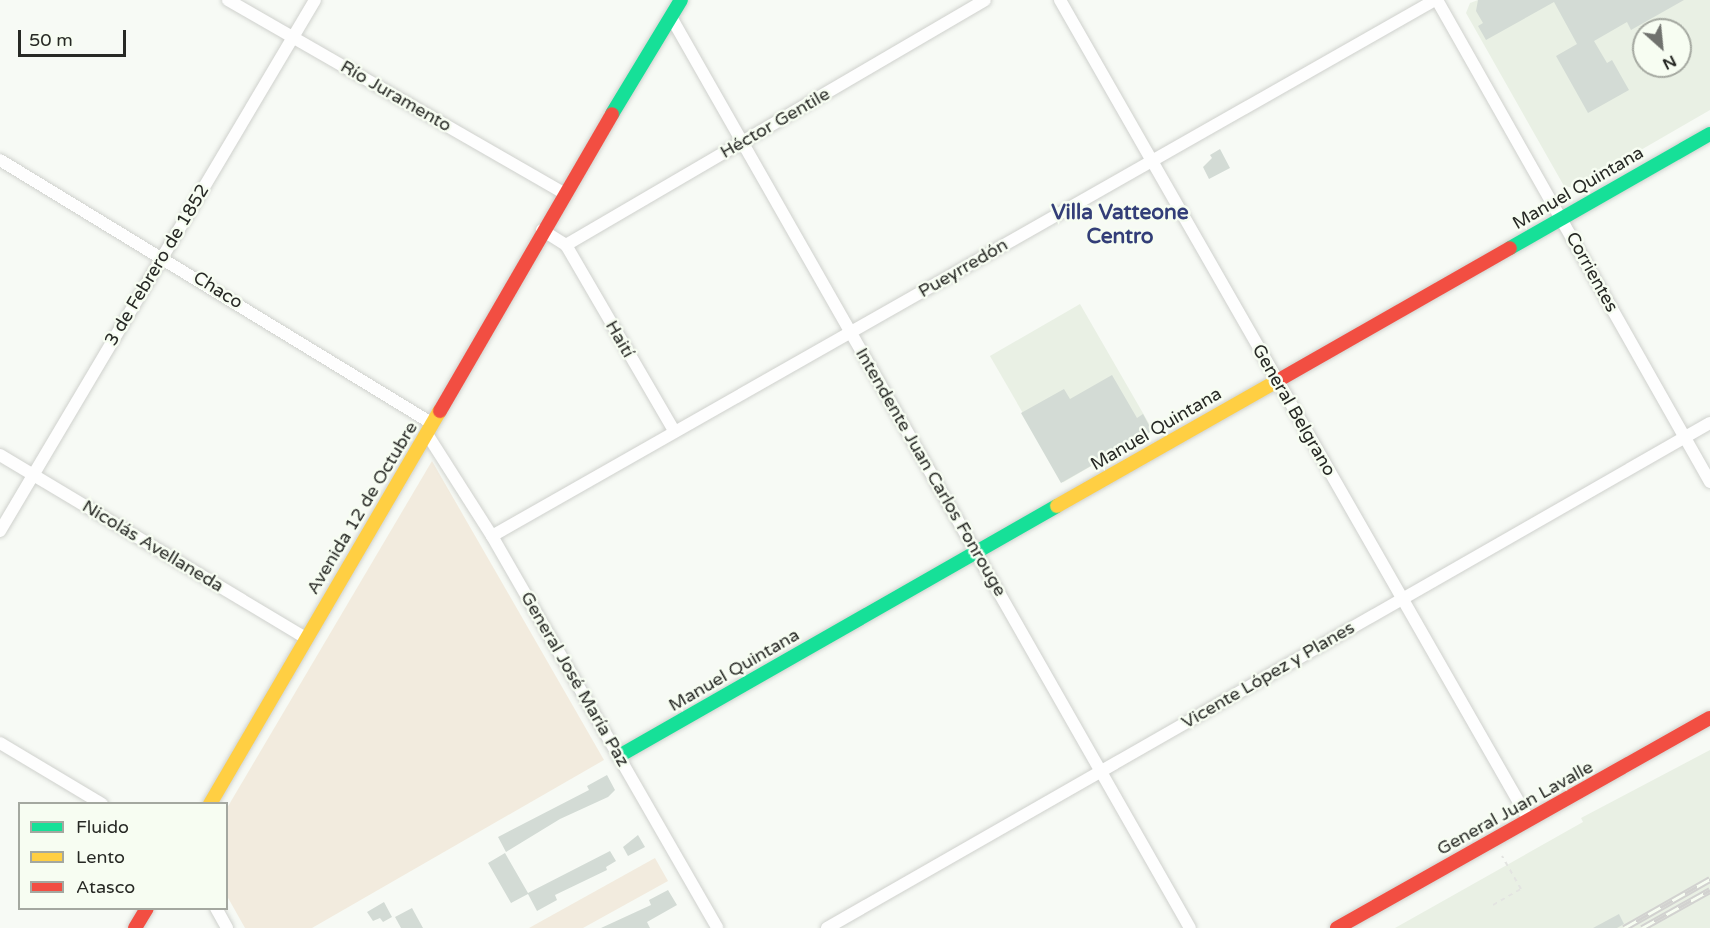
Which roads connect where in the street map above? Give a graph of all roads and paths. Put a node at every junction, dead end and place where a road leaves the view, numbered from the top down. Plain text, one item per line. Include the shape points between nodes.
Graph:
1 (228, 0) edge
2 (315, 0) edge
3 (681, 0) edge
4 (985, 0) edge
5 (1060, 0) edge
6 (1436, 0) edge
7 (671, 17) junction
8 (293, 37) junction
9 (1710, 134) edge
10 (742, 142) junction
11 (0, 160) edge
12 (1152, 161) junction
13 (564, 193) junction
14 (1561, 219) junction
15 (542, 230) junction
16 (566, 245) junction
17 (162, 256) junction
18 (851, 332) junction
19 (1277, 381) junction
20 (1710, 423) edge
21 (430, 429) junction
22 (675, 432) junction
23 (1685, 437) junction
24 (0, 455) edge
25 (33, 474) junction
26 (1710, 482) edge
27 (0, 531) edge
28 (492, 536) junction
29 (977, 552) junction
30 (1401, 597) junction
31 (306, 638) junction
32 (1710, 718) edge
33 (0, 743) edge
34 (619, 756) junction
35 (1102, 772) junction
36 (99, 802) edge
37 (211, 802) edge
38 (1529, 820) junction
39 (1502, 856) dead end
40 (1493, 904) dead end
41 (146, 910) edge
42 (217, 910) edge
43 (135, 928) edge
44 (227, 928) edge
45 (717, 928) edge
46 (827, 928) edge
47 (1190, 928) edge
48 (1337, 928) edge

1 - 8 street, Río Juramento
2 - 8 street, 3 de Febrero de 1852
3 - 7 street, Avenida 12 de Octubre
4 - 10 street, Héctor Gentile
5 - 12 street, General Belgrano
6 - 12 street, Pueyrredón
6 - 14 street, Corrientes
7 - 10 street, Intendente Juan Carlos Fonrouge
7 - 13 street, Avenida 12 de Octubre
8 - 13 street, Río Juramento
8 - 17 street, 3 de Febrero de 1852
9 - 14 street, Manuel Quintana
10 - 16 street, Héctor Gentile
10 - 18 street, Intendente Juan Carlos Fonrouge
11 - 17 street, Chaco
12 - 18 street, Pueyrredón
12 - 19 street, General Belgrano
13 - 15 street, Avenida 12 de Octubre
14 - 19 street, Manuel Quintana
14 - 23 street, Corrientes
15 - 16 street
15 - 21 street, Avenida 12 de Octubre
16 - 22 street, Haití
17 - 21 street, Chaco
17 - 25 street, 3 de Febrero de 1852
18 - 22 street, Pueyrredón
18 - 29 street, Intendente Juan Carlos Fonrouge
19 - 29 street, Manuel Quintana
19 - 30 street, General Belgrano
20 - 23 street, Vicente López y Planes
21 - 28 street, General José María Paz
21 - 31 street, Avenida 12 de Octubre
22 - 28 street, Pueyrredón
23 - 26 street, Corrientes
23 - 30 street, Vicente López y Planes
24 - 25 street, Nicolás Avellaneda
25 - 27 street, 3 de Febrero de 1852
25 - 31 street, Nicolás Avellaneda
28 - 34 street, General José María Paz
29 - 34 street, Manuel Quintana
29 - 35 street, Intendente Juan Carlos Fonrouge
30 - 35 street, Vicente López y Planes
30 - 38 street, General Belgrano
31 - 37 street, Avenida 12 de Octubre
32 - 38 street, General Juan Lavalle
33 - 36 street
34 - 45 street, General José María Paz
35 - 46 street, Vicente López y Planes
35 - 47 street, Intendente Juan Carlos Fonrouge
38 - 48 street, General Juan Lavalle
39 - 40 path via 1521,889
41 - 43 street
42 - 44 street

